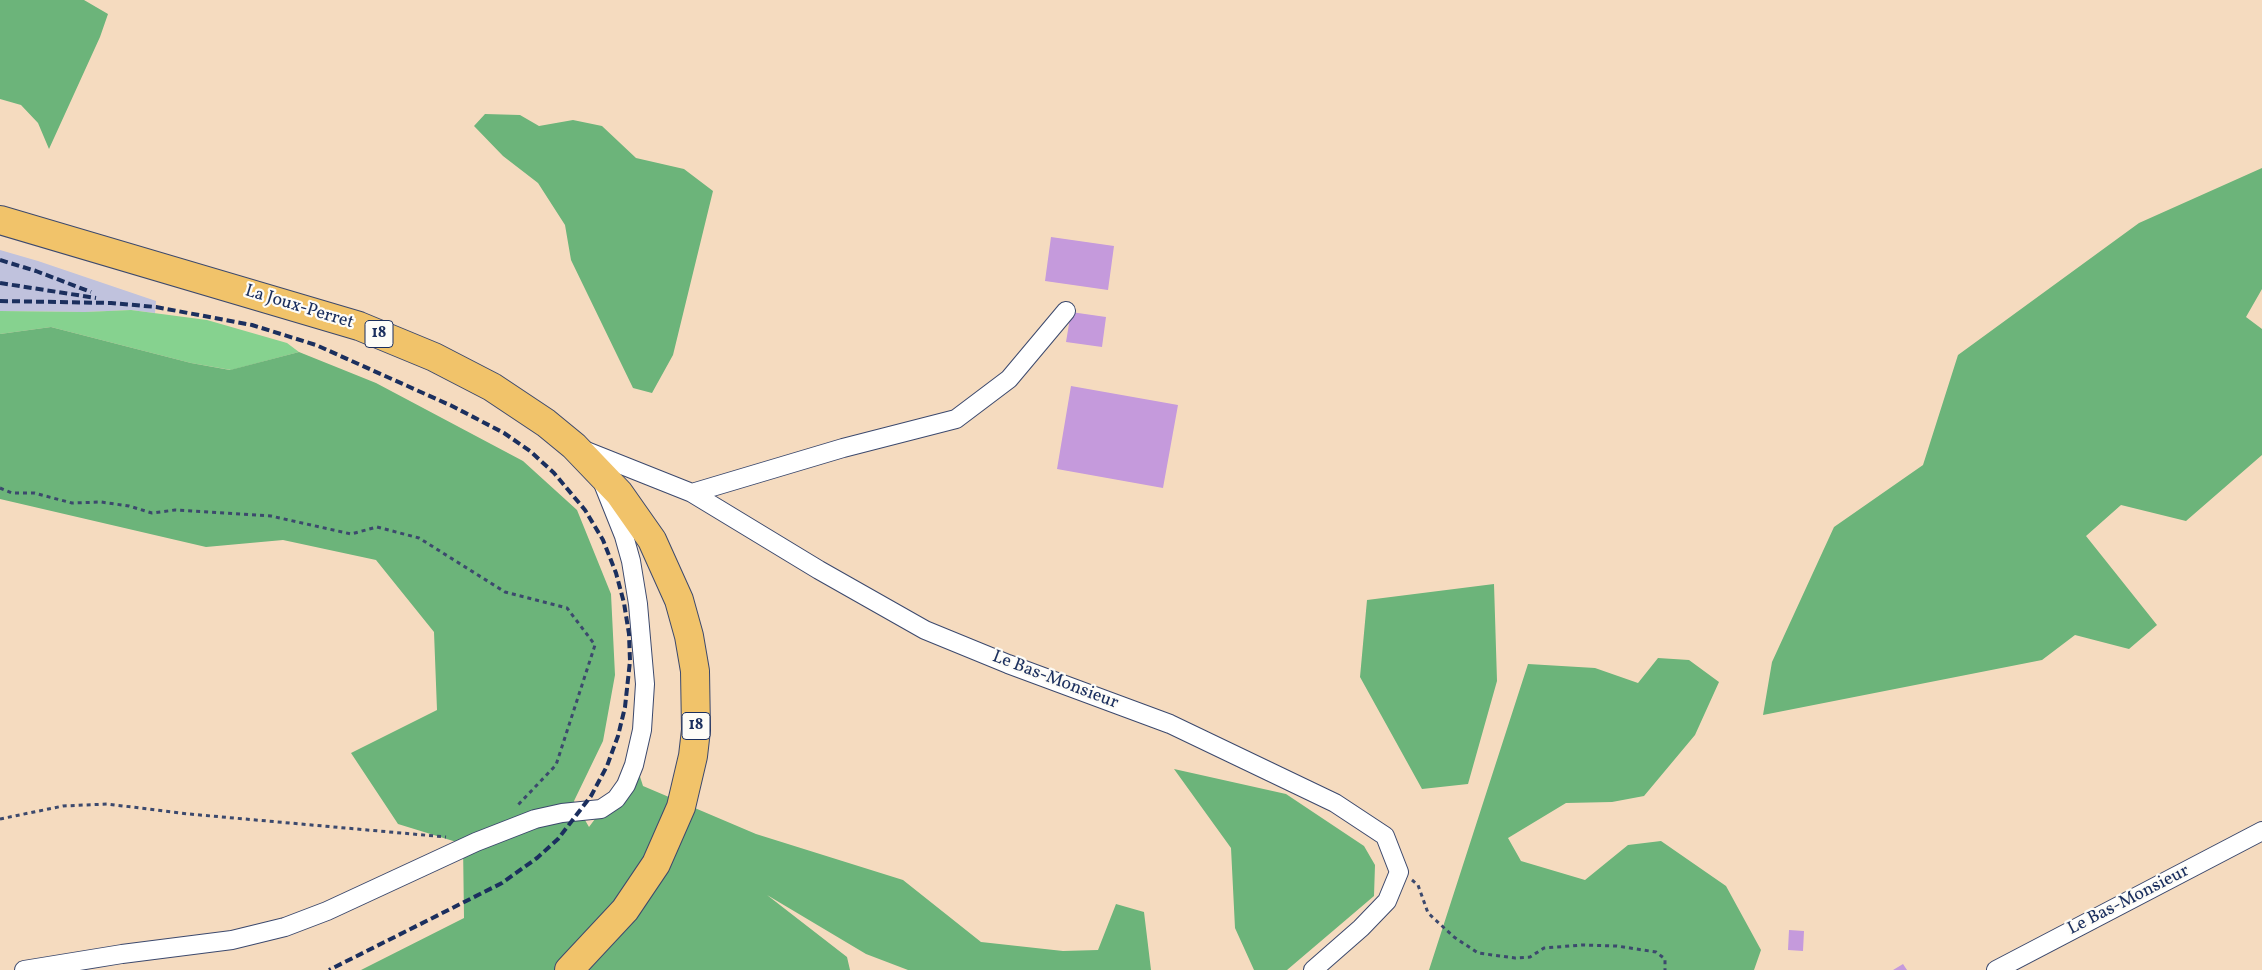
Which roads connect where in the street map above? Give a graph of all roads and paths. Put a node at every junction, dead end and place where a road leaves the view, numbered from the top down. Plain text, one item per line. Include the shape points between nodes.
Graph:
1 (0, 220) edge
2 (1066, 310) dead end
3 (574, 446) junction
4 (597, 470) junction
5 (0, 488) edge
6 (692, 493) junction
7 (515, 808) dead end
8 (0, 818) edge
9 (2262, 831) edge
10 (476, 842) junction
11 (1399, 872) junction
12 (24, 970) edge
13 (569, 970) edge
14 (1313, 970) edge
15 (1665, 970) edge
16 (1996, 970) edge

1 - 3 main road, La Joux-Perret / 18 via 360,326 434,357 492,387
2 - 6 street via 1009,379 956,419 843,448
3 - 4 main road, 18
3 - 6 street, Le Bas-Monsieur
4 - 10 street via 629,551 638,604 645,699 634,765 623,791 606,806 535,819
4 - 13 main road, 18 via 619,493 652,540 679,600 695,671 696,730 681,807 656,864 625,910
5 - 7 path via 12,493 72,502 129,506 152,513 175,510 271,516 351,534 377,527 419,538 505,592 566,608 595,645 556,765
6 - 11 street, Le Bas-Monsieur via 925,630 1170,724 1335,803 1385,836
8 - 10 path via 63,806 107,804
9 - 16 street, Le Bas-Monsieur
10 - 12 street via 285,927 232,940
11 - 14 street via 1387,901
11 - 15 path via 1418,885 1428,913 1478,953 1530,958 1544,948 1617,946 1656,952 1665,960

